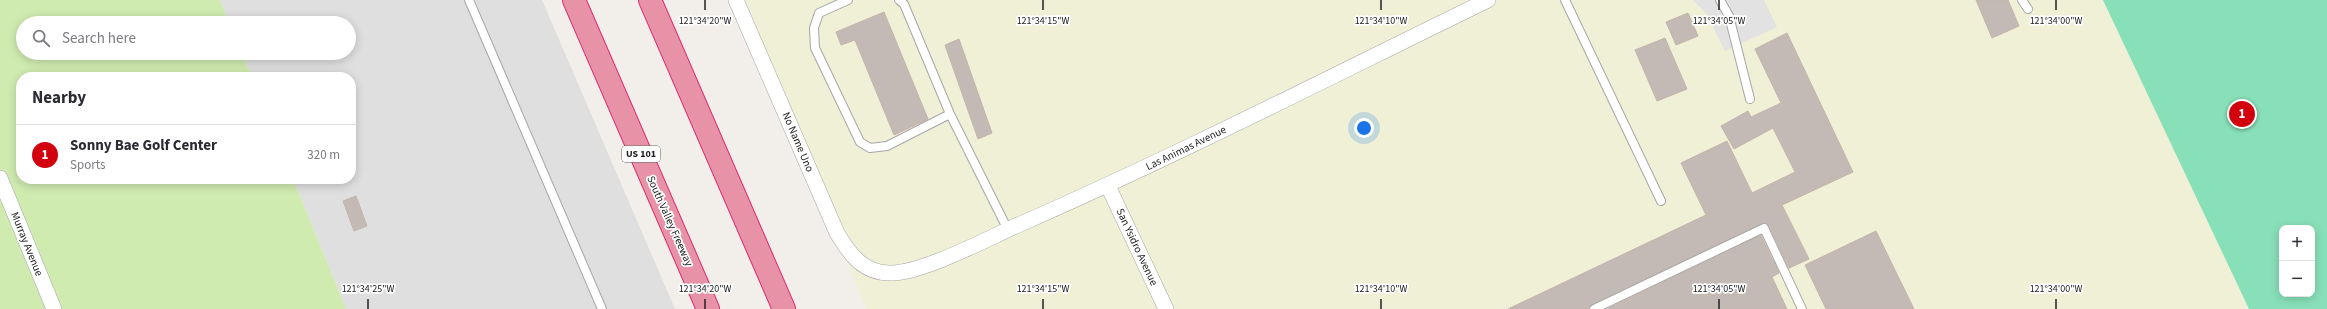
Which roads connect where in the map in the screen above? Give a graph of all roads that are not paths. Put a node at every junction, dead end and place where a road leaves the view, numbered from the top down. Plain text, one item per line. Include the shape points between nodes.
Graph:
1 (469, 0) edge
2 (574, 0) edge
3 (650, 0) edge
4 (736, 0) edge
5 (848, 0) edge
6 (899, 0) edge
7 (1488, 0) edge
8 (1565, 0) edge
9 (1720, 0) edge
10 (2022, 0) edge
11 (2028, 9) dead end
12 (1750, 99) dead end
13 (950, 114) junction
14 (0, 178) edge
15 (1108, 186) junction
16 (1661, 201) dead end
17 (1008, 230) junction
18 (876, 272) joint
19 (54, 309) edge
20 (602, 309) edge
21 (708, 309) edge
22 (784, 309) edge
23 (1166, 309) edge
24 (1594, 309) edge
25 (1802, 309) edge

1 - 20 lane
2 - 21 highway, South Valley Freeway / US 101
3 - 22 highway
4 - 18 street, No Name Uno via 837,233 861,264
5 - 13 lane via 819,13 814,28 815,48 860,142 870,148 887,146
6 - 13 lane via 904,4
7 - 15 street, Las Animas Avenue
8 - 16 lane
9 - 12 lane via 1729,16
10 - 11 lane
13 - 17 lane
14 - 19 street, Murray Avenue
15 - 17 street, Las Animas Avenue
15 - 23 street, San Ysidro Avenue
17 - 18 street, Las Animas Avenue via 927,265 893,273
24 - 25 lane via 1764,228

